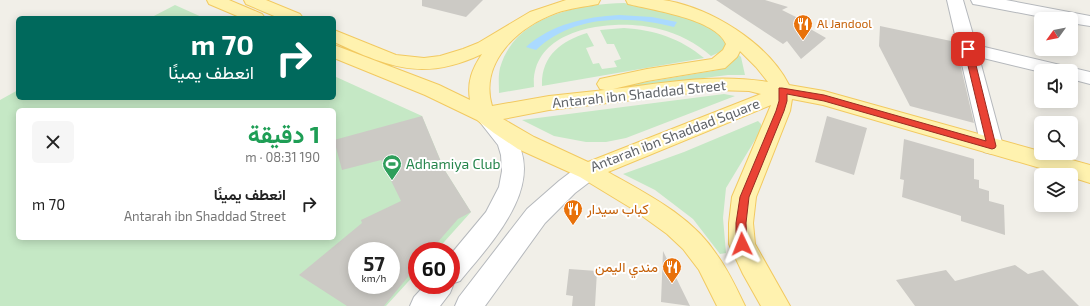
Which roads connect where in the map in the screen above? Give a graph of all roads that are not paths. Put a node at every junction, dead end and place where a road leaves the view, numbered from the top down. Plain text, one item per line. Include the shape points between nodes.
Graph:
1 (214, 0) edge
2 (252, 0) edge
3 (548, 0) edge
4 (592, 0) edge
5 (636, 0) edge
6 (955, 0) edge
7 (979, 0) edge
8 (251, 16) edge
9 (289, 16) edge
10 (529, 18) junction
11 (1090, 21) edge
12 (511, 31) junction
13 (730, 32) junction
14 (336, 36) edge
15 (968, 49) junction
16 (336, 52) edge
17 (1034, 64) edge
18 (1078, 75) edge
19 (1090, 78) edge
20 (782, 90) junction
21 (549, 103) junction
22 (484, 115) junction
23 (992, 146) junction
24 (588, 171) junction
25 (1090, 174) edge
26 (460, 262) edge
27 (434, 294) edge
28 (424, 306) edge
29 (469, 306) edge
30 (731, 306) edge
31 (776, 306) edge

1 - 8 main road
2 - 9 main road
3 - 10 main road
4 - 10 main road via 574,2
5 - 13 main road via 686,11
6 - 15 street
7 - 11 street
10 - 12 main road
12 - 14 main road via 471,52 428,64 392,60
12 - 22 main road via 484,65 479,83 479,98
13 - 20 main road via 756,55
13 - 21 main road via 735,44 730,53 718,64 647,75
15 - 17 street
15 - 23 street
16 - 22 main road via 432,90
18 - 19 street
20 - 21 main road, Antarah ibn Shaddad Street via 749,85 715,84
20 - 23 main road, Antarah ibn Shaddad Street via 824,98
20 - 24 main road, Antarah ibn Shaddad Square via 765,100
20 - 31 main road via 783,101 780,111 744,197 741,223 742,244
21 - 22 main road, Antarah ibn Shaddad Street
22 - 24 main road, Antarah ibn Shaddad Square via 526,142
22 - 26 street via 500,132 512,153 514,170 510,190 496,218
23 - 25 main road, Antarah ibn Shaddad Street
24 - 29 street via 536,216
24 - 30 main road via 638,201 676,227 692,242 708,262
27 - 28 street

